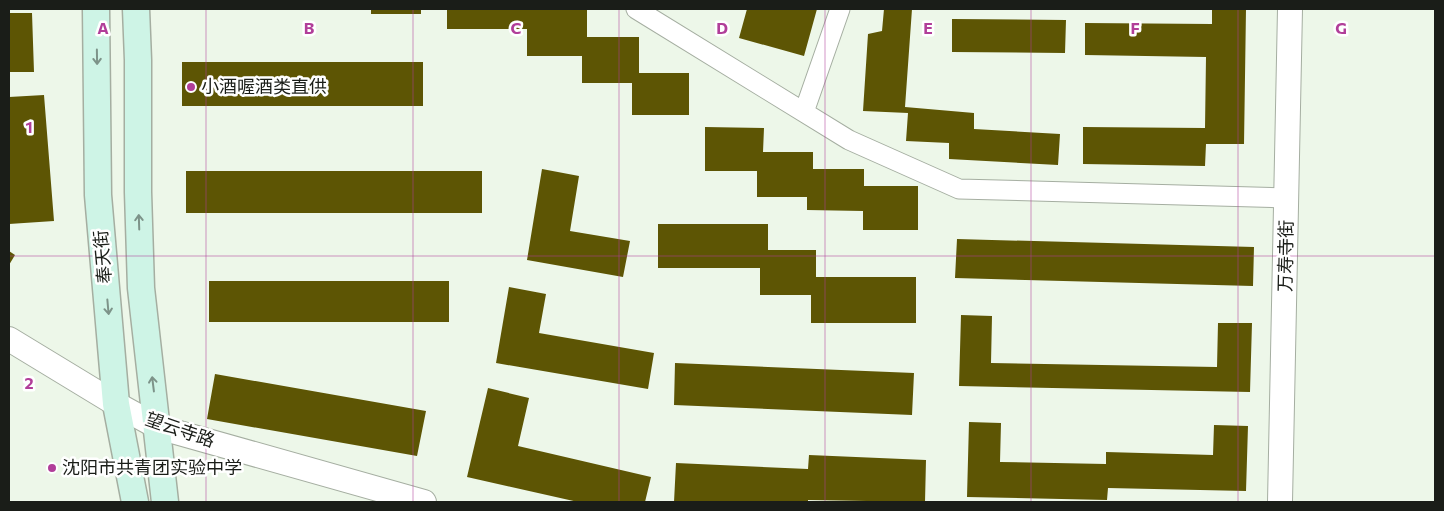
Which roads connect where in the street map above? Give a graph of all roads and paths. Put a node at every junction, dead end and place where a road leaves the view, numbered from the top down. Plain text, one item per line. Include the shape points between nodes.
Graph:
1 (96, 9) edge
2 (136, 9) edge
3 (636, 9) edge
4 (840, 9) edge
5 (1290, 9) edge
6 (804, 112) junction
7 (1287, 198) junction
8 (9, 339) edge
9 (116, 404) junction
10 (158, 427) junction
11 (135, 502) edge
12 (165, 502) edge
13 (424, 502) edge
14 (1280, 502) edge

1 -> 9 main road, 奉天街 via 98,195
10 -> 2 main road, 奉天街 via 141,288
3 - 6 street
4 - 6 street
5 - 7 street, 万寿寺街
6 - 7 street via 849,140 959,188
7 - 14 street, 万寿寺街
8 - 9 street, 望云寺路
9 - 10 street, 望云寺路
9 - 11 main road, 奉天街
10 - 12 main road, 奉天街
10 - 13 street, 望云寺路

